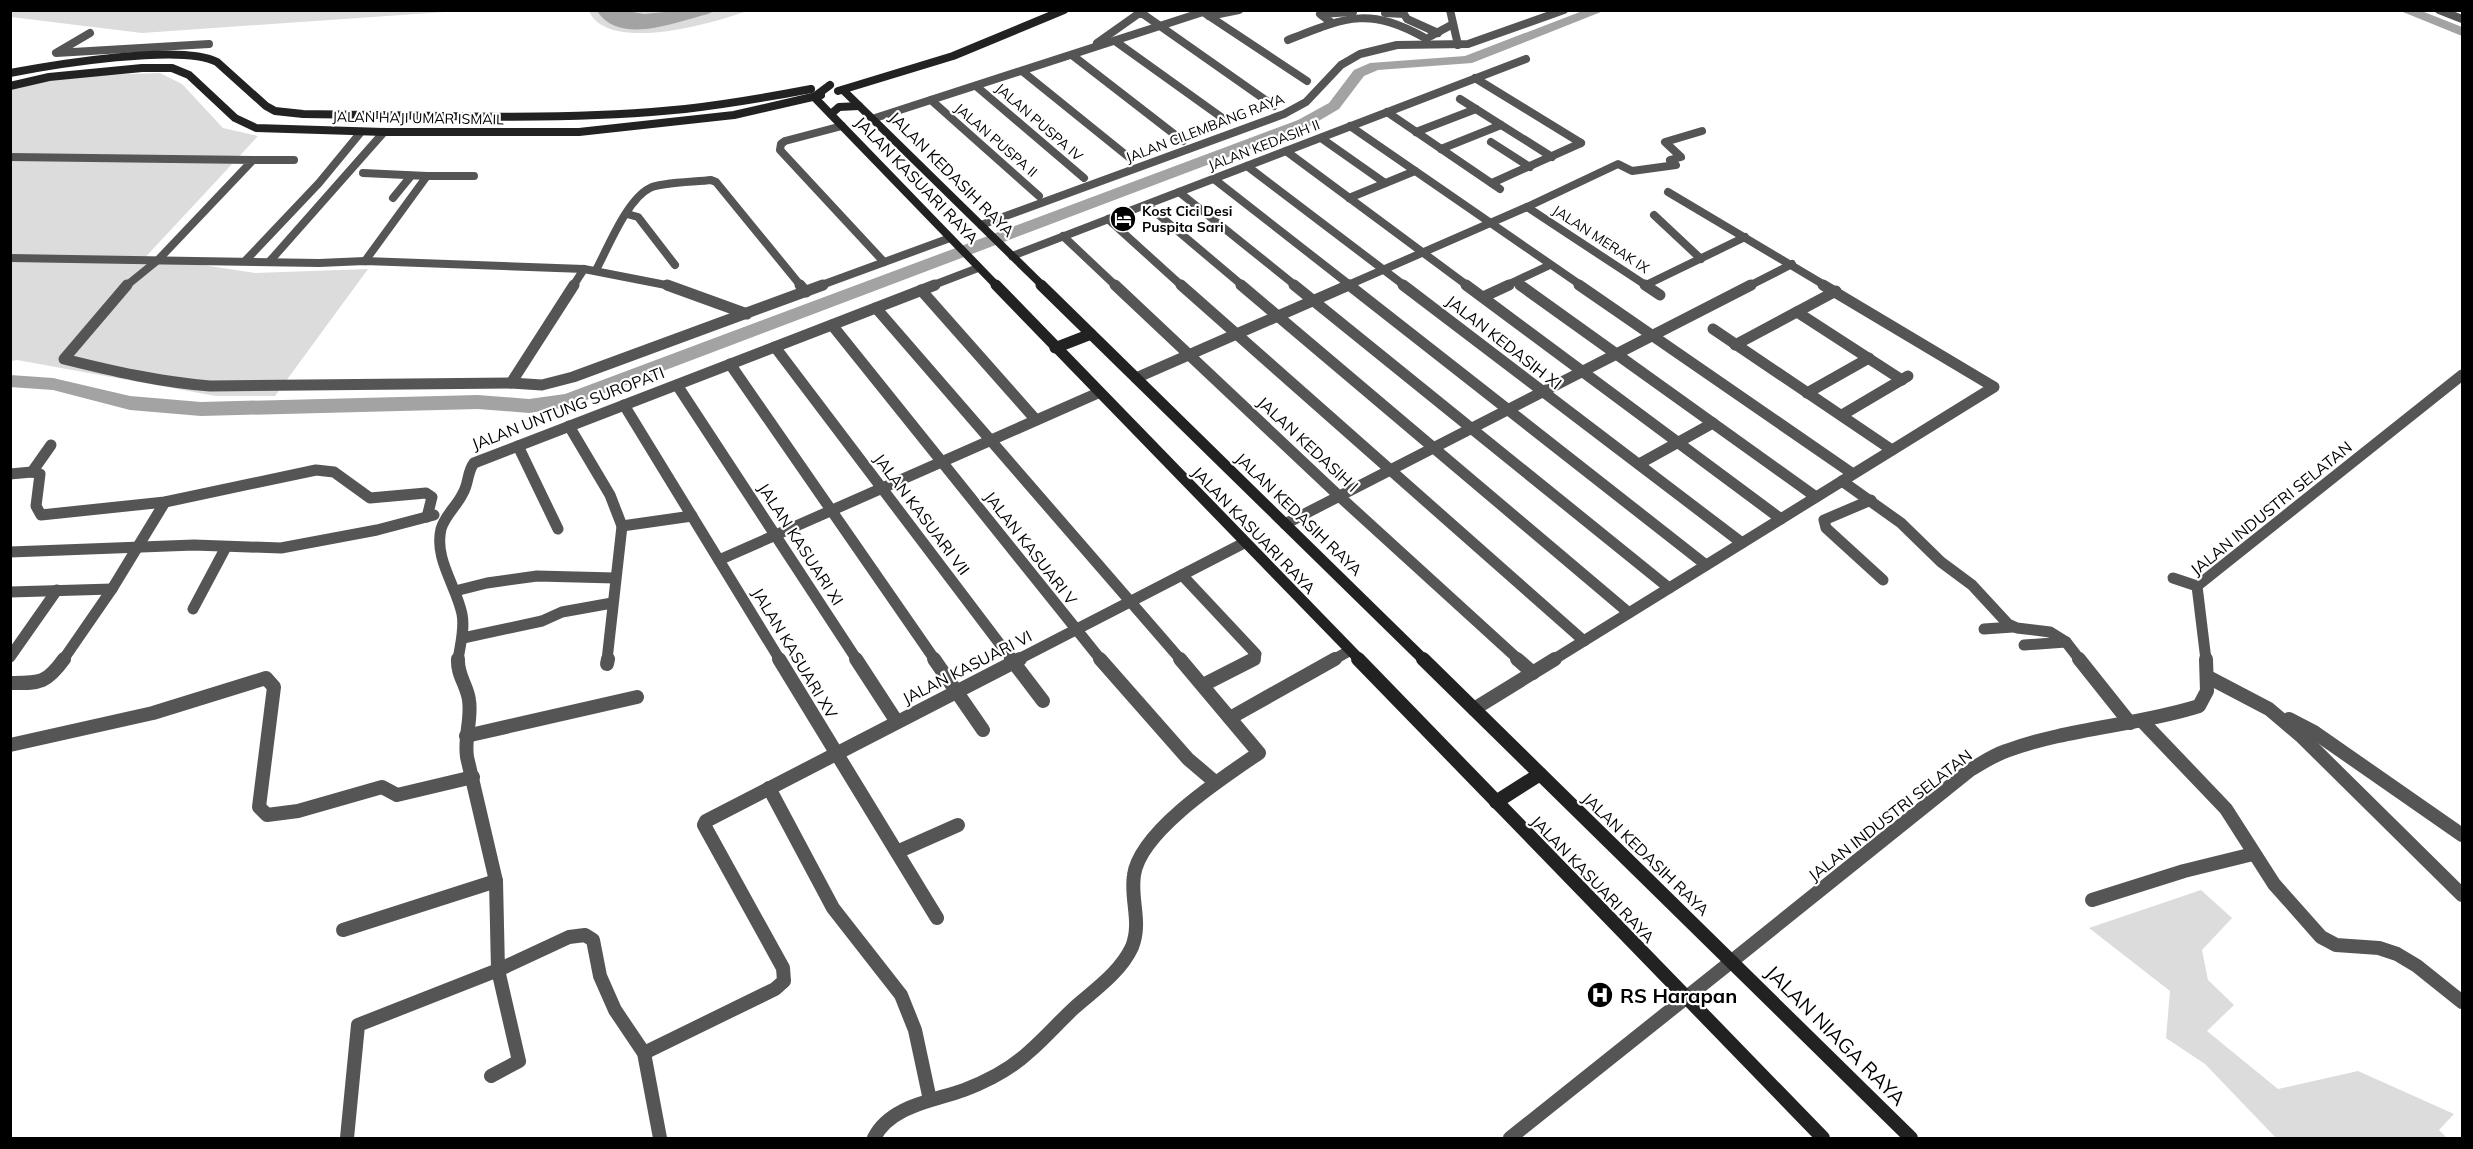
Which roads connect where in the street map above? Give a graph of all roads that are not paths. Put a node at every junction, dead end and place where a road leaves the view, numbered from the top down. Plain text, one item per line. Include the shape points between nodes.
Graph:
1 (1049, 10) edge
2 (1064, 10) edge
3 (1239, 10) edge
4 (1450, 10) edge
5 (1564, 10) edge
6 (2439, 10) edge
7 (1204, 13) edge
8 (2463, 19) edge
9 (1403, 20) junction
10 (1332, 23) junction
11 (1453, 24) junction
12 (1160, 26) junction
13 (90, 33) dead end
14 (1438, 33) junction
15 (1288, 39) dead end
16 (1427, 39) junction
17 (1115, 41) junction
18 (73, 43) junction
19 (209, 44) dead end
20 (1417, 45) junction
21 (1458, 45) junction
22 (111, 49) junction
23 (1086, 50) junction
24 (71, 53) junction
25 (1072, 55) junction
26 (1526, 59) dead end
27 (64, 62) junction
28 (13, 70) edge
29 (1022, 71) junction
30 (1475, 78) junction
31 (1307, 81) dead end
32 (10, 86) edge
33 (837, 86) junction
34 (976, 86) junction
35 (814, 97) junction
36 (1460, 99) dead end
37 (933, 102) junction
38 (859, 106) junction
39 (1274, 106) dead end
40 (1476, 109) junction
41 (1387, 112) junction
42 (831, 114) junction
43 (872, 119) junction
44 (1228, 123) dead end
45 (1501, 125) junction
46 (842, 126) junction
47 (1350, 126) junction
48 (1702, 131) dead end
49 (361, 132) junction
50 (384, 132) junction
51 (1416, 132) junction
52 (1321, 138) junction
53 (1184, 141) dead end
54 (1491, 142) dead end
55 (1532, 144) junction
56 (1441, 149) junction
57 (1286, 151) junction
58 (1509, 153) junction
59 (10, 157) edge
60 (1552, 157) junction
61 (1131, 159) dead end
62 (253, 160) junction
63 (294, 160) dead end
64 (358, 161) junction
65 (1247, 166) junction
66 (1530, 167) junction
67 (1415, 171) junction
68 (411, 176) junction
69 (427, 176) junction
70 (474, 176) dead end
71 (1084, 178) dead end
72 (1214, 179) junction
73 (1385, 183) junction
74 (1179, 192) junction
75 (1668, 192) dead end
76 (1038, 196) dead end
77 (393, 198) dead end
78 (1349, 198) junction
79 (1147, 205) junction
80 (1527, 207) junction
81 (627, 214) junction
82 (1654, 215) dead end
83 (1108, 219) junction
84 (1490, 223) junction
85 (982, 227) junction
86 (1063, 236) junction
87 (1744, 237) junction
88 (952, 240) junction
89 (1422, 253) junction
90 (1010, 254) junction
91 (10, 258) edge
92 (1701, 259) junction
93 (158, 260) junction
94 (246, 260) junction
95 (270, 261) junction
96 (365, 261) junction
97 (884, 262) junction
98 (1792, 264) junction
99 (675, 265) dead end
100 (1550, 265) junction
101 (977, 267) junction
102 (584, 269) junction
103 (1385, 269) junction
104 (596, 270) junction
105 (1516, 282) junction
106 (1349, 285) junction
107 (1646, 285) junction
108 (921, 290) junction
109 (1836, 291) junction
110 (806, 292) junction
111 (1660, 295) dead end
112 (1483, 297) junction
113 (1313, 301) junction
114 (876, 308) junction
115 (1797, 312) junction
116 (747, 314) junction
117 (1278, 316) junction
118 (832, 325) junction
119 (1713, 329) dead end
120 (1091, 334) junction
121 (1236, 335) junction
122 (1652, 336) junction
123 (1735, 345) junction
124 (775, 347) junction
125 (1055, 348) junction
126 (1617, 354) junction
127 (1189, 355) junction
128 (1869, 358) junction
129 (730, 364) junction
130 (1582, 371) junction
131 (2463, 375) edge
132 (1136, 378) junction
133 (511, 383) junction
134 (677, 385) junction
135 (1543, 391) junction
136 (1098, 393) junction
137 (1807, 393) junction
138 (624, 405) junction
139 (1508, 410) junction
140 (1842, 415) junction
141 (1036, 420) junction
142 (1713, 423) junction
143 (569, 426) junction
144 (1471, 428) junction
145 (991, 440) junction
146 (1678, 442) junction
147 (51, 445) dead end
148 (518, 446) junction
149 (1434, 447) junction
150 (1892, 450) junction
151 (943, 462) junction
152 (1639, 464) junction
153 (1391, 469) junction
154 (32, 472) junction
155 (10, 474) edge
156 (1847, 478) junction
157 (882, 488) junction
158 (1339, 496) junction
159 (1816, 497) junction
160 (1871, 500) junction
161 (165, 502) junction
162 (832, 511) junction
163 (447, 513) junction
164 (692, 516) junction
165 (427, 517) junction
166 (1781, 519) junction
167 (1285, 524) junction
168 (622, 526) junction
169 (558, 529) dead end
170 (775, 536) junction
171 (36, 541) dead end
172 (1244, 543) junction
173 (1742, 543) junction
174 (137, 547) junction
175 (226, 547) junction
176 (27, 551) junction
177 (10, 552) edge
178 (719, 560) junction
179 (1706, 565) junction
180 (1182, 574) junction
181 (2173, 578) dead end
182 (615, 579) junction
183 (1883, 580) dead end
184 (2197, 586) junction
185 (1669, 588) junction
186 (57, 590) junction
187 (112, 590) junction
188 (455, 591) junction
189 (10, 592) edge
190 (1131, 601) junction
191 (612, 603) junction
192 (194, 609) dead end
193 (1629, 613) junction
194 (2013, 627) junction
195 (1984, 629) dead end
196 (1075, 630) junction
197 (463, 638) junction
198 (1584, 641) junction
199 (2066, 642) junction
200 (2024, 645) dead end
201 (1349, 651) junction
202 (10, 657) edge
203 (1013, 662) junction
204 (607, 664) dead end
205 (1533, 673) junction
206 (2208, 677) junction
207 (10, 683) edge
208 (1203, 685) junction
209 (956, 691) junction
210 (637, 697) dead end
211 (1043, 701) dead end
212 (1474, 709) junction
213 (2269, 709) junction
214 (1230, 718) junction
215 (897, 722) junction
216 (2136, 722) junction
217 (983, 730) dead end
218 (466, 736) junction
219 (10, 745) edge
220 (837, 753) junction
221 (1540, 774) junction
222 (473, 777) junction
223 (1215, 782) junction
224 (769, 788) junction
225 (1496, 802) junction
226 (958, 825) dead end
227 (2463, 835) edge
228 (897, 852) junction
229 (2253, 854) junction
230 (496, 881) junction
231 (2463, 896) edge
232 (2092, 900) dead end
233 (936, 918) dead end
234 (343, 930) dead end
235 (1732, 961) junction
236 (498, 970) junction
237 (1687, 999) junction
238 (2463, 1002) edge
239 (644, 1053) junction
240 (490, 1076) dead end
241 (930, 1100) junction
242 (347, 1138) edge
243 (660, 1138) edge
244 (874, 1138) edge
245 (1510, 1138) edge
246 (1823, 1138) edge
247 (1911, 1138) edge

1 - 33 main road via 1010,29
2 - 33 main road via 1020,31 939,60
3 - 7 street
4 - 11 street
5 - 21 street, JALAN CILEMBANG RAYA via 1477,42
6 - 8 street
7 - 12 street
7 - 31 street
9 - 10 street via 1352,17
9 - 10 street via 1402,13 1320,14
9 - 14 street
9 - 16 street
10 - 15 street
11 - 14 street
11 - 21 street
12 - 17 street
12 - 23 street via 1138,14
12 - 39 street
13 - 18 street
14 - 16 street
16 - 20 street
17 - 23 street
17 - 44 street
18 - 22 street
18 - 24 street via 56,52
19 - 22 street
20 - 21 street, JALAN CILEMBANG RAYA
20 - 85 street, JALAN CILEMBANG RAYA via 1388,46 1360,54 1341,65 1306,102 1284,114
22 - 24 street
23 - 25 street
24 - 27 street
25 - 29 street
25 - 53 street
26 - 30 street, JALAN KEDASIH II
27 - 28 main road, JALAN HAJI UMAR ISMAIL
27 - 33 main road, JALAN HAJI UMAR ISMAIL via 181,54 208,57 266,106 303,114 491,118 638,114 736,104
29 - 34 street
29 - 61 street
30 - 41 street, JALAN KEDASIH II
30 - 60 street via 1581,143
32 - 49 main road, JALAN HAJI UMAR ISMAIL via 49,77 172,68 189,75 235,118 256,128
33 - 35 main road, JALAN HAJI UMAR ISMAIL
33 - 35 main road via 819,91
33 - 38 main road, JALAN KEDASIH RAYA
34 - 37 street
34 - 71 street, JALAN PUSPA IV
35 - 42 main road, JALAN KASUARI RAYA
35 - 50 main road, JALAN HAJI UMAR ISMAIL via 734,115 579,132
36 - 40 street
37 - 43 street
37 - 76 street, JALAN PUSPA II
38 - 42 main road via 839,107
38 - 43 main road, JALAN KEDASIH RAYA
40 - 45 street
40 - 51 street
41 - 47 street, JALAN KEDASIH II
41 - 51 street
42 - 46 main road, JALAN KASUARI RAYA
43 - 85 main road, JALAN KEDASIH RAYA
45 - 55 street
45 - 56 street
46 - 88 main road, JALAN KASUARI RAYA
46 - 97 street via 785,141 780,150
47 - 52 street, JALAN KEDASIH II
47 - 67 street
48 - 80 street via 1665,142 1681,157 1670,160 1676,165 1632,171 1618,164
49 - 50 main road, JALAN HAJI UMAR ISMAIL
49 - 94 street
50 - 64 street
51 - 56 street
52 - 57 street, JALAN KEDASIH II
52 - 73 street
54 - 58 street
55 - 58 street
55 - 60 street
56 - 66 street via 1496,186
57 - 65 street, JALAN KEDASIH II
57 - 78 street
58 - 66 street
59 - 62 street
60 - 66 street
62 - 63 street
62 - 93 street
64 - 68 street via 372,163 363,174
64 - 95 street
65 - 72 street, JALAN KEDASIH II
65 - 103 street, JALAN KEDASIH XI
67 - 73 street
67 - 84 street
68 - 69 street
68 - 77 street
69 - 70 street
69 - 96 street
72 - 74 street, JALAN KEDASIH II
72 - 106 street
73 - 78 street
74 - 79 street, JALAN KEDASIH II
74 - 113 street
75 - 87 street
78 - 89 street
79 - 83 street, JALAN KEDASIH II
79 - 117 street
80 - 84 street
80 - 107 street, JALAN MERAK IX
81 - 99 street via 638,216
81 - 104 street
81 - 110 street via 651,187 714,181
82 - 92 street
83 - 86 street, JALAN KEDASIH II
83 - 121 street
84 - 89 street
84 - 100 street
85 - 90 main road, JALAN KEDASIH RAYA
86 - 90 street, JALAN KEDASIH II
86 - 127 street, JALAN KEDASIH I
87 - 92 street
87 - 98 street
88 - 97 street
88 - 101 main road, JALAN KASUARI RAYA
89 - 103 street
89 - 112 street
90 - 120 main road, JALAN KEDASIH RAYA
91 - 93 street
92 - 107 street
93 - 94 street
93 - 133 street via 120,293 64,359 174,383 210,386
94 - 95 street
95 - 96 street
96 - 102 street
97 - 110 street
98 - 109 street
98 - 122 street
100 - 105 street
100 - 122 street
101 - 108 street, JALAN UNTUNG SUROPATI
101 - 125 main road, JALAN KASUARI RAYA
102 - 104 street
102 - 133 street
103 - 106 street
103 - 135 street, JALAN KEDASIH XI
104 - 116 street via 668,285
105 - 112 street
105 - 126 street
106 - 113 street
106 - 139 street
107 - 111 street, JALAN MERAK IX
108 - 114 street, JALAN UNTUNG SUROPATI
108 - 141 street
109 - 115 street
109 - 150 street via 1994,387
110 - 116 street
112 - 130 street
113 - 117 street
113 - 144 street
114 - 118 street, JALAN UNTUNG SUROPATI
114 - 145 street
115 - 123 street
115 - 128 street
116 - 133 street via 573,377 542,385
117 - 121 street
117 - 149 street
118 - 124 street, JALAN UNTUNG SUROPATI
118 - 151 street, JALAN KASUARI V
119 - 123 street
120 - 125 main road
120 - 132 main road, JALAN KEDASIH RAYA
121 - 127 street
121 - 153 street
122 - 126 street
122 - 156 street
123 - 137 street
124 - 129 street, JALAN UNTUNG SUROPATI
124 - 157 street, JALAN KASUARI VII
125 - 136 main road, JALAN KASUARI RAYA
126 - 130 street
126 - 142 street
127 - 132 street
127 - 158 street, JALAN KEDASIH I
128 - 137 street
128 - 140 street via 1905,378
129 - 134 street, JALAN UNTUNG SUROPATI
129 - 162 street
130 - 135 street
130 - 146 street
131 - 184 street, JALAN INDUSTRI SELATAN
132 - 167 main road, JALAN KEDASIH RAYA
134 - 138 street, JALAN UNTUNG SUROPATI
134 - 170 street, JALAN KASUARI XI
135 - 139 street
135 - 152 street, JALAN KEDASIH XI
136 - 141 street
136 - 172 main road, JALAN KASUARI RAYA
137 - 140 street
138 - 143 street, JALAN UNTUNG SUROPATI
138 - 164 street, JALAN KASUARI XV
139 - 144 street
139 - 179 street
140 - 150 street
141 - 145 street
142 - 146 street
142 - 159 street
143 - 148 street, JALAN UNTUNG SUROPATI
143 - 168 street via 610,495
144 - 149 street
144 - 185 street
145 - 151 street
145 - 190 street
146 - 152 street
146 - 166 street
147 - 154 street
148 - 163 street, JALAN UNTUNG SUROPATI via 474,463 468,469 466,488
148 - 169 street
149 - 153 street
149 - 193 street
150 - 156 street
151 - 157 street
151 - 196 street, JALAN KASUARI V
152 - 173 street, JALAN KEDASIH XI
153 - 158 street
153 - 198 street
154 - 155 street
154 - 161 street via 40,474 42,483 35,501 41,515
156 - 159 street
156 - 160 street
157 - 162 street
157 - 203 street, JALAN KASUARI VII
158 - 167 street
158 - 205 street, JALAN KEDASIH I
159 - 166 street
160 - 183 street via 1824,520 1826,528
160 - 194 street via 1972,585
161 - 165 street via 316,470 334,472 370,498 426,493 432,497
161 - 174 street
162 - 170 street
162 - 209 street
163 - 165 street
163 - 188 street, JALAN UNTUNG SUROPATI via 440,535 441,558
164 - 168 street
164 - 178 street, JALAN KASUARI XV
165 - 175 street via 377,531 281,548
166 - 173 street
167 - 212 main road, JALAN KEDASIH RAYA
168 - 182 street
170 - 178 street
170 - 215 street, JALAN KASUARI XI
171 - 176 street
172 - 180 street, JALAN KASUARI VI
172 - 201 main road, JALAN KASUARI RAYA
173 - 179 street
174 - 175 street
174 - 176 street
174 - 187 street
175 - 192 street
176 - 177 street
178 - 220 street, JALAN KASUARI XV
179 - 185 street
180 - 190 street, JALAN KASUARI VI
180 - 208 street via 1256,654
181 - 184 street
182 - 188 street via 537,576
182 - 191 street
184 - 206 street, JALAN INDUSTRI SELATAN
185 - 193 street
186 - 187 street
186 - 189 street
186 - 202 street
187 - 207 street via 48,680
188 - 197 street, JALAN UNTUNG SUROPATI via 462,614
190 - 196 street, JALAN KASUARI VI
190 - 208 street
191 - 197 street
191 - 204 street
193 - 198 street
194 - 195 street
194 - 199 street via 2050,632
196 - 203 street, JALAN KASUARI VI
196 - 223 street, JALAN KASUARI V via 1188,759
197 - 218 street, JALAN UNTUNG SUROPATI via 458,672 468,694
198 - 205 street
199 - 200 street
199 - 216 street
201 - 214 street
201 - 225 main road, JALAN KASUARI RAYA
203 - 209 street, JALAN KASUARI VI
203 - 211 street, JALAN KASUARI VII
205 - 212 street
206 - 213 street
206 - 216 street, JALAN INDUSTRI SELATAN via 2199,706
208 - 214 street
209 - 215 street, JALAN KASUARI VI
209 - 217 street
210 - 218 street
212 - 221 main road, JALAN KEDASIH RAYA
213 - 227 street via 2314,732
213 - 231 street via 2342,774
214 - 223 street via 1259,753
215 - 220 street, JALAN KASUARI VI
216 - 229 street via 2226,809
216 - 235 street, JALAN INDUSTRI SELATAN via 2064,734 2008,749 1970,770
218 - 222 street, JALAN UNTUNG SUROPATI
219 - 222 street via 153,713 266,678 274,687 274,702 259,807 267,815 381,787 397,795
220 - 224 street, JALAN KASUARI VI
220 - 228 street, JALAN KASUARI XV
221 - 225 main road
221 - 235 main road, JALAN KEDASIH RAYA
222 - 230 street, JALAN UNTUNG SUROPATI
223 - 241 street via 1161,831 1137,863 1133,878 1138,924 1135,941 1116,968 1014,1064 965,1089
224 - 239 street, JALAN KASUARI VI via 706,820 704,825 783,968 784,981
224 - 241 street via 845,925 901,994 913,1025
225 - 237 main road, JALAN KASUARI RAYA
226 - 228 street
228 - 233 street, JALAN KASUARI XV
229 - 232 street
229 - 238 street via 2323,939 2332,944 2385,949 2397,954
230 - 234 street
230 - 236 street, JALAN UNTUNG SUROPATI
235 - 237 street, JALAN INDUSTRI SELATAN
235 - 247 main road, JALAN NIAGA RAYA
236 - 239 street via 569,937 585,935 593,940 600,976 615,1010
236 - 240 street, JALAN UNTUNG SUROPATI via 519,1061
236 - 242 street via 358,1025
237 - 245 street, JALAN INDUSTRI SELATAN
237 - 246 main road
239 - 243 street
241 - 244 street via 888,1119 875,1131

